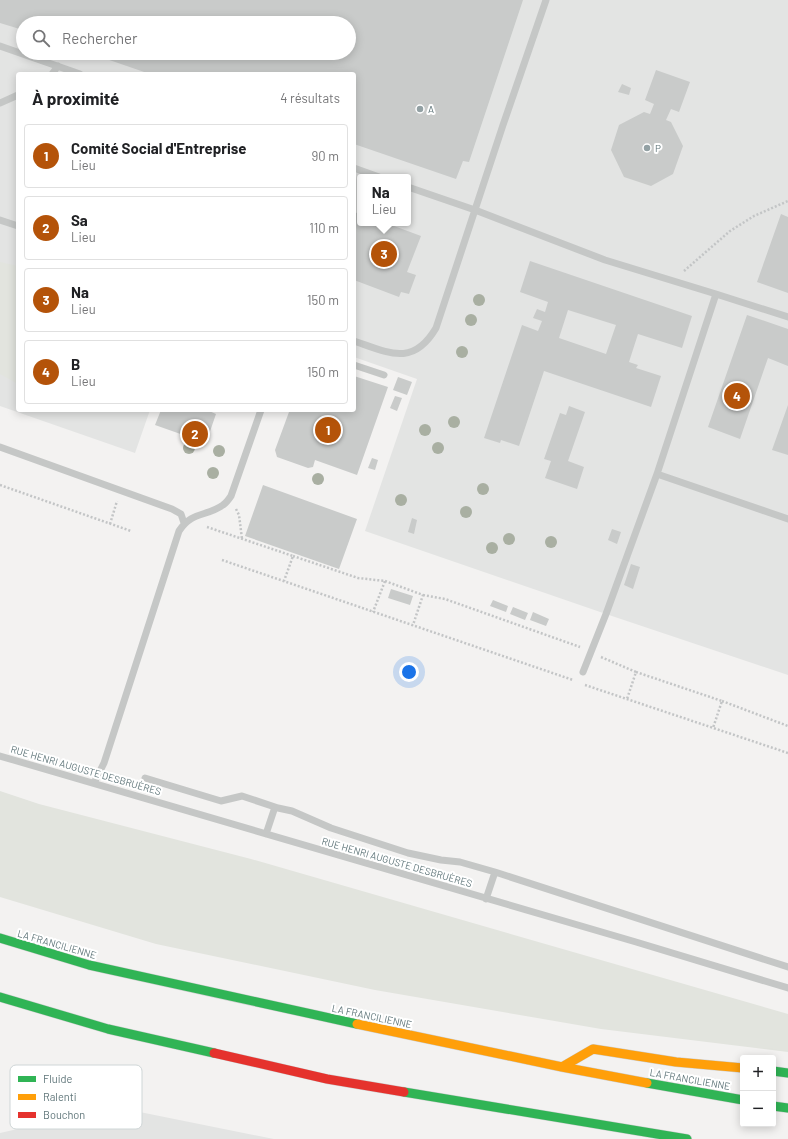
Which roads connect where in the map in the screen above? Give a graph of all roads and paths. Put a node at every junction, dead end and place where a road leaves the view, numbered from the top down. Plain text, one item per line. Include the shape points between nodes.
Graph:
1 (546, 0) edge
2 (0, 46) edge
3 (16, 52) edge
4 (41, 60) edge
5 (58, 66) junction
6 (54, 72) edge
7 (74, 72) edge
8 (16, 96) edge
9 (0, 103) edge
10 (356, 169) edge
11 (371, 174) edge
12 (411, 188) edge
13 (788, 201) edge
14 (475, 210) junction
15 (0, 220) edge
16 (16, 225) edge
17 (674, 282) junction
18 (716, 294) junction
19 (788, 317) edge
20 (356, 342) edge
21 (356, 366) edge
22 (384, 375) dead end
23 (260, 412) edge
24 (0, 447) edge
25 (657, 474) junction
26 (0, 485) edge
27 (232, 496) junction
28 (195, 516) junction
29 (788, 518) edge
30 (184, 523) junction
31 (131, 531) dead end
32 (242, 539) junction
33 (293, 556) junction
34 (222, 560) dead end
35 (284, 581) junction
36 (385, 581) junction
37 (423, 595) junction
38 (373, 612) junction
39 (413, 625) junction
40 (591, 653) junction
41 (636, 672) junction
42 (580, 674) joint
43 (581, 683) dead end
44 (627, 699) junction
45 (722, 701) junction
46 (788, 726) edge
47 (713, 728) junction
48 (788, 753) edge
49 (0, 756) edge
50 (145, 778) dead end
51 (94, 783) junction
52 (275, 807) junction
53 (266, 834) junction
54 (495, 872) junction
55 (486, 898) junction
56 (0, 938) edge
57 (788, 966) edge
58 (788, 988) edge
59 (0, 997) edge
60 (562, 1067) junction
61 (740, 1068) edge
62 (776, 1071) edge
63 (788, 1073) edge
64 (740, 1099) edge
65 (776, 1106) edge
66 (788, 1108) edge
67 (602, 1125) junction
68 (624, 1139) edge
69 (687, 1139) edge

1 - 14 lane
2 - 3 lane
4 - 5 lane
5 - 6 lane
5 - 7 lane
8 - 9 lane
10 - 11 lane
12 - 14 lane
13 - 17 path via 754,216 730,231
14 - 17 lane via 605,260
14 - 20 lane via 436,328 430,337 412,352 401,355
15 - 16 lane
17 - 18 lane
18 - 19 lane
18 - 25 lane
21 - 22 lane
23 - 27 lane
24 - 30 lane via 172,509 181,514
25 - 29 lane
25 - 40 lane
26 - 31 path
27 - 28 lane via 216,509
27 - 32 path via 239,515
28 - 30 lane
28 - 32 path via 206,526
30 - 51 lane via 179,531 104,763
32 - 33 path
33 - 35 path
33 - 36 path via 358,578
34 - 35 path
35 - 38 path
36 - 37 path
36 - 38 path
37 - 39 path
37 - 40 path via 453,602
38 - 39 path
39 - 42 path via 575,681
40 - 41 path
40 - 42 lane
41 - 44 path
41 - 45 path
43 - 44 path
44 - 47 path
45 - 46 path
45 - 47 path
47 - 48 path
49 - 51 lane, RUE HENRI AUGUSTE DESBRUÈRES
50 - 52 lane via 221,802 242,796
51 - 53 lane, RUE HENRI AUGUSTE DESBRUÈRES
52 - 53 lane
52 - 54 lane via 408,852
53 - 55 lane, RUE HENRI AUGUSTE DESBRUÈRES
54 - 55 lane
54 - 57 lane
55 - 58 lane, RUE HENRI AUGUSTE DESBRUÈRES
56 - 60 highway, LA FRANCILIENNE via 89,966
59 - 67 highway via 108,1029 327,1079
60 - 61 highway via 593,1050
60 - 64 highway, LA FRANCILIENNE
62 - 63 highway
65 - 66 highway
67 - 68 highway
67 - 69 highway

